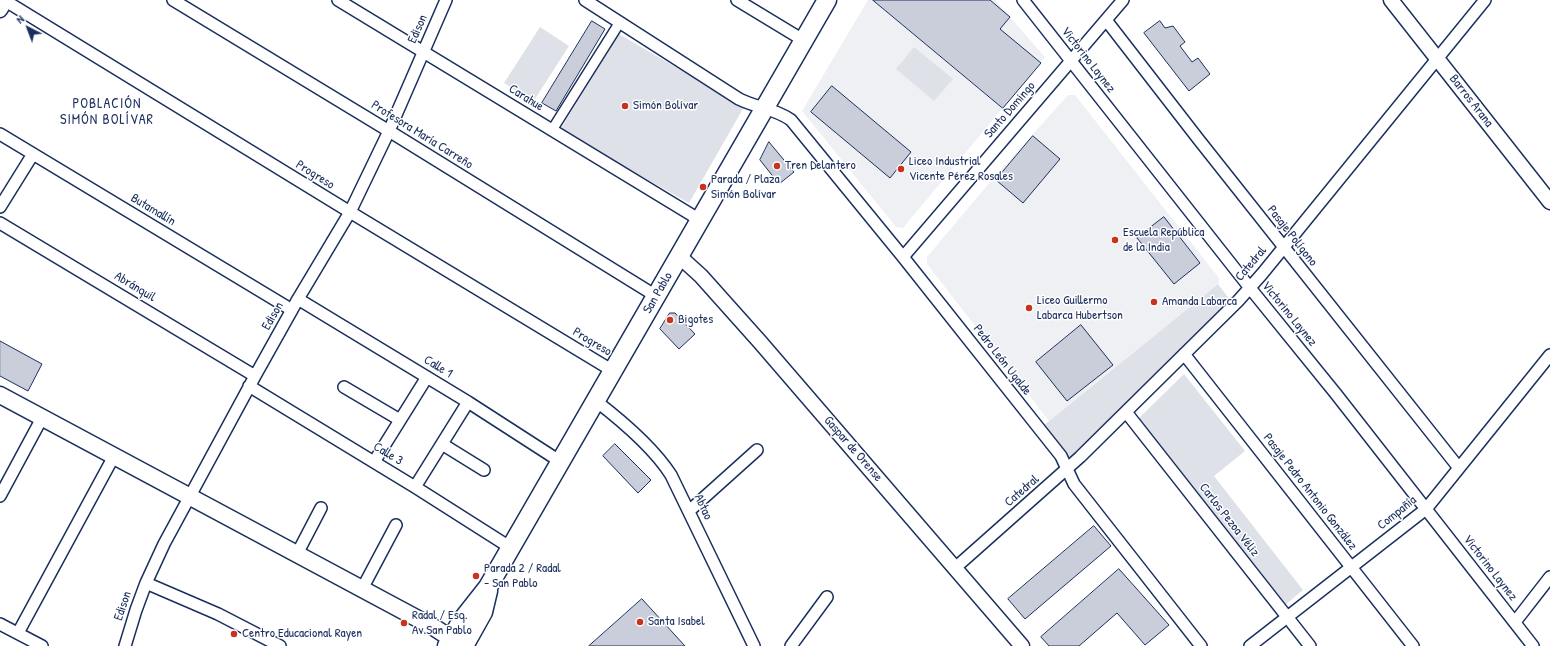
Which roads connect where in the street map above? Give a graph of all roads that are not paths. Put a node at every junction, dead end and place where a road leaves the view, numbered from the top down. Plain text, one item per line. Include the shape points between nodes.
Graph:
1 (173, 0) edge
2 (338, 0) edge
3 (446, 0) edge
4 (585, 0) edge
5 (737, 0) edge
6 (827, 0) edge
7 (1023, 0) edge
8 (1123, 0) edge
9 (1391, 0) edge
10 (1486, 0) edge
11 (4, 3) edge
12 (1106, 20) junction
13 (620, 22) junction
14 (803, 40) junction
15 (424, 51) junction
16 (1438, 59) junction
17 (1071, 61) junction
18 (764, 108) junction
19 (552, 130) junction
20 (389, 131) junction
21 (0, 134) edge
22 (33, 154) junction
23 (1550, 202) edge
24 (0, 207) edge
25 (350, 212) junction
26 (700, 220) junction
27 (0, 223) edge
28 (1284, 247) junction
29 (679, 256) junction
30 (903, 256) junction
31 (1250, 288) junction
32 (656, 296) junction
33 (298, 299) junction
34 (292, 310) junction
35 (1184, 354) junction
36 (1550, 355) edge
37 (613, 371) junction
38 (255, 376) junction
39 (427, 377) junction
40 (249, 386) junction
41 (344, 387) dead end
42 (0, 395) edge
43 (596, 401) junction
44 (468, 402) junction
45 (1126, 412) junction
46 (42, 418) junction
47 (400, 420) junction
48 (442, 444) junction
49 (757, 450) dead end
50 (114, 456) junction
51 (374, 462) junction
52 (561, 462) junction
53 (1459, 468) junction
54 (484, 470) dead end
55 (1067, 470) junction
56 (415, 487) junction
57 (0, 496) edge
58 (189, 497) junction
59 (321, 508) dead end
60 (1426, 509) junction
61 (689, 511) junction
62 (396, 525) dead end
63 (511, 548) junction
64 (297, 554) junction
65 (1351, 567) junction
66 (955, 568) junction
67 (1550, 577) edge
68 (146, 583) junction
69 (362, 589) junction
70 (827, 597) dead end
71 (1287, 617) junction
72 (1515, 622) junction
73 (0, 624) edge
74 (18, 633) junction
75 (456, 644) edge
76 (42, 646) edge
77 (124, 646) edge
78 (280, 646) edge
79 (754, 646) edge
80 (791, 646) edge
81 (1022, 646) edge
82 (1201, 646) edge
83 (1250, 646) edge
84 (1310, 646) edge
85 (1414, 646) edge
86 (1534, 646) edge

1 - 20 street, Profesora María Carreño
2 - 15 street, Carahue
3 - 15 street, Edison
4 - 13 street, Pedro León Ugalde
5 - 14 street
6 - 14 main road, San Pablo
7 - 17 street, Victorino Laynez
8 - 12 street, Santo Domingo
9 - 16 street, Barros Arana
10 - 16 street, Catedral
11 - 25 street, Progreso
12 - 17 street, Santo Domingo
12 - 28 street, Pasaje Polígono
13 - 18 street, Pedro León Ugalde via 739,99
13 - 19 street
14 - 18 main road, San Pablo
15 - 19 street, Carahue
15 - 20 street, Edison
16 - 23 street, Barros Arana
16 - 28 street, Catedral
17 - 30 street, Santo Domingo
17 - 31 street, Victorino Laynez
18 - 26 main road, San Pablo
18 - 30 street, Pedro León Ugalde via 791,120
19 - 26 street, Carahue
20 - 25 street, Edison
20 - 32 street, Profesora María Carreño
21 - 22 street, Butamallín
22 - 24 street
22 - 34 street, Butamallín
25 - 33 street, Edison
25 - 37 street, Progreso
26 - 29 main road, San Pablo
27 - 38 street, Abránquil
28 - 31 street, Catedral
28 - 53 street, Pasaje Polígono
29 - 32 main road, San Pablo
29 - 66 street, Gaspar de Orense via 701,276 760,342
30 - 55 street, Pedro León Ugalde via 1061,456
31 - 35 street, Catedral
31 - 60 street, Victorino Laynez
32 - 37 main road, San Pablo
33 - 34 street, Edison
33 - 39 street, Calle 1
34 - 38 street, Edison
35 - 45 street, Catedral
35 - 65 street, Pasaje Pedro Antonio González
36 - 53 street, Compañía
37 - 43 main road, San Pablo
38 - 40 street, Edison
39 - 44 street, Calle 1
39 - 47 street
40 - 51 street, Calle 3
40 - 58 street, Edison
41 - 47 street
42 - 46 main road
43 - 52 main road, San Pablo
43 - 61 street, Abtao via 666,466
44 - 48 street
44 - 52 street, Calle 1
45 - 55 street, Catedral
45 - 71 street, Carlos Pezoa Véliz
46 - 50 main road
46 - 57 street
47 - 51 street
48 - 54 street
48 - 56 street
49 - 61 street
50 - 58 main road
50 - 74 street
51 - 56 street, Calle 3
52 - 63 main road, San Pablo
53 - 60 street, Compañía
55 - 66 street, Catedral
55 - 82 street, Pedro León Ugalde via 1074,484
56 - 63 street, Calle 3
58 - 64 main road
58 - 68 street, Edison
59 - 64 street
60 - 65 street, Compañía
60 - 72 street, Victorino Laynez
61 - 79 street, Abtao
62 - 69 street
63 - 75 main road, San Pablo via 488,586 462,620
64 - 69 main road
65 - 71 street, Compañía
65 - 85 street, Pasaje Pedro Antonio González
66 - 81 street, Gaspar de Orense
67 - 72 street
68 - 77 street, Edison
68 - 78 street via 218,614
69 - 75 main road
70 - 80 street
71 - 83 street, Compañía
71 - 84 street, Carlos Pezoa Véliz
72 - 86 street, Victorino Laynez
73 - 74 street
74 - 76 street

